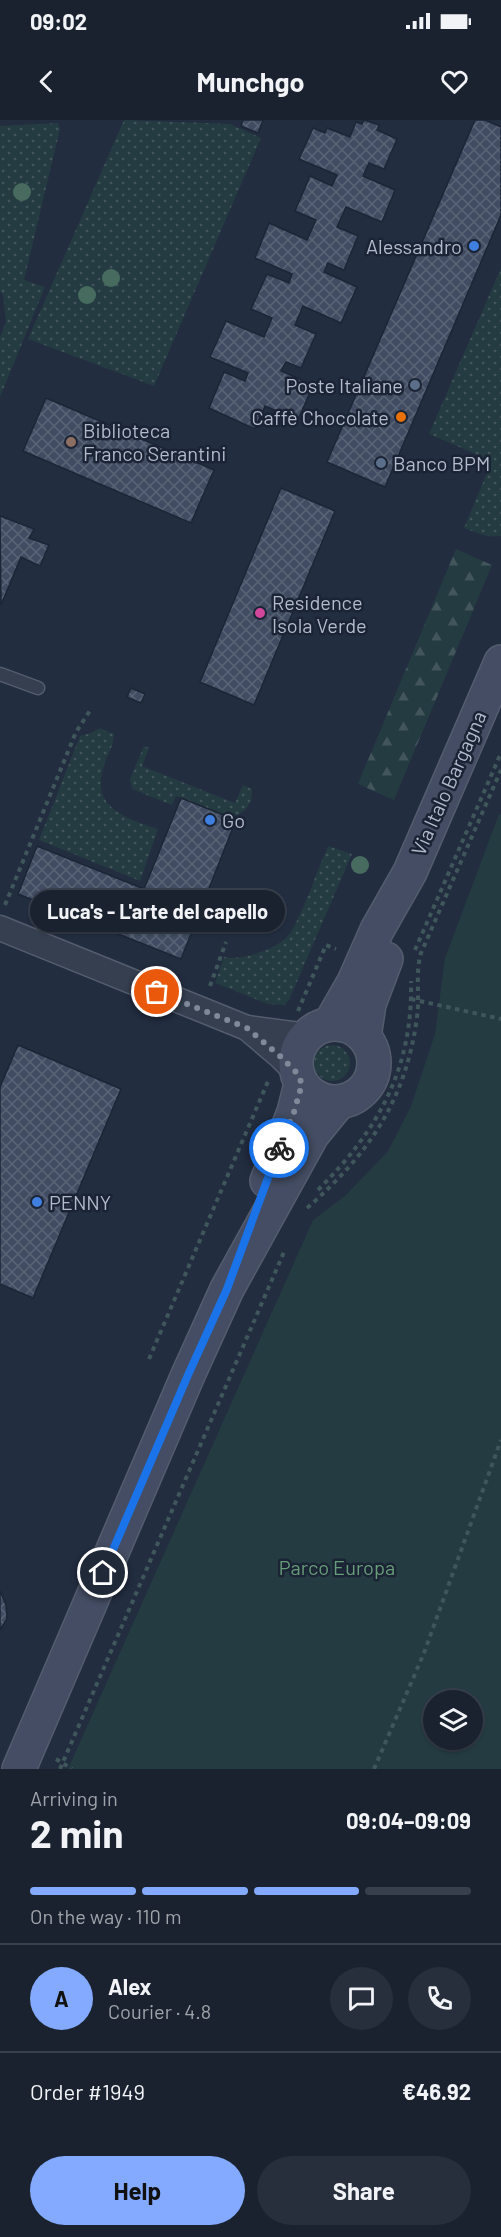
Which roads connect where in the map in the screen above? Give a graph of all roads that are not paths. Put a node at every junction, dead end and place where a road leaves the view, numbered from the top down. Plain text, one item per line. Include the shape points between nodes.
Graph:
1 (501, 662) edge
2 (0, 674) edge
3 (38, 688) dead end
4 (410, 872) junction
5 (2, 919) edge
6 (311, 1025) junction
7 (247, 1028) junction
8 (364, 1037) junction
9 (290, 1077) junction
10 (339, 1102) junction
11 (227, 1289) junction
12 (19, 1769) edge

1 - 4 street, Via Italo Bargagna
2 - 3 lane
4 - 6 street, Via Italo Bargagna via 377,930 354,982
4 - 8 street, Via Italo Bargagna via 393,939 369,1004
5 - 7 street
6 - 7 street
6 - 8 street via 348,1027
6 - 9 street
7 - 9 street via 280,1056
8 - 10 street via 373,1059 371,1075 358,1095
9 - 10 street via 319,1099
9 - 11 street via 294,1112
10 - 11 street via 305,1147
11 - 12 street

